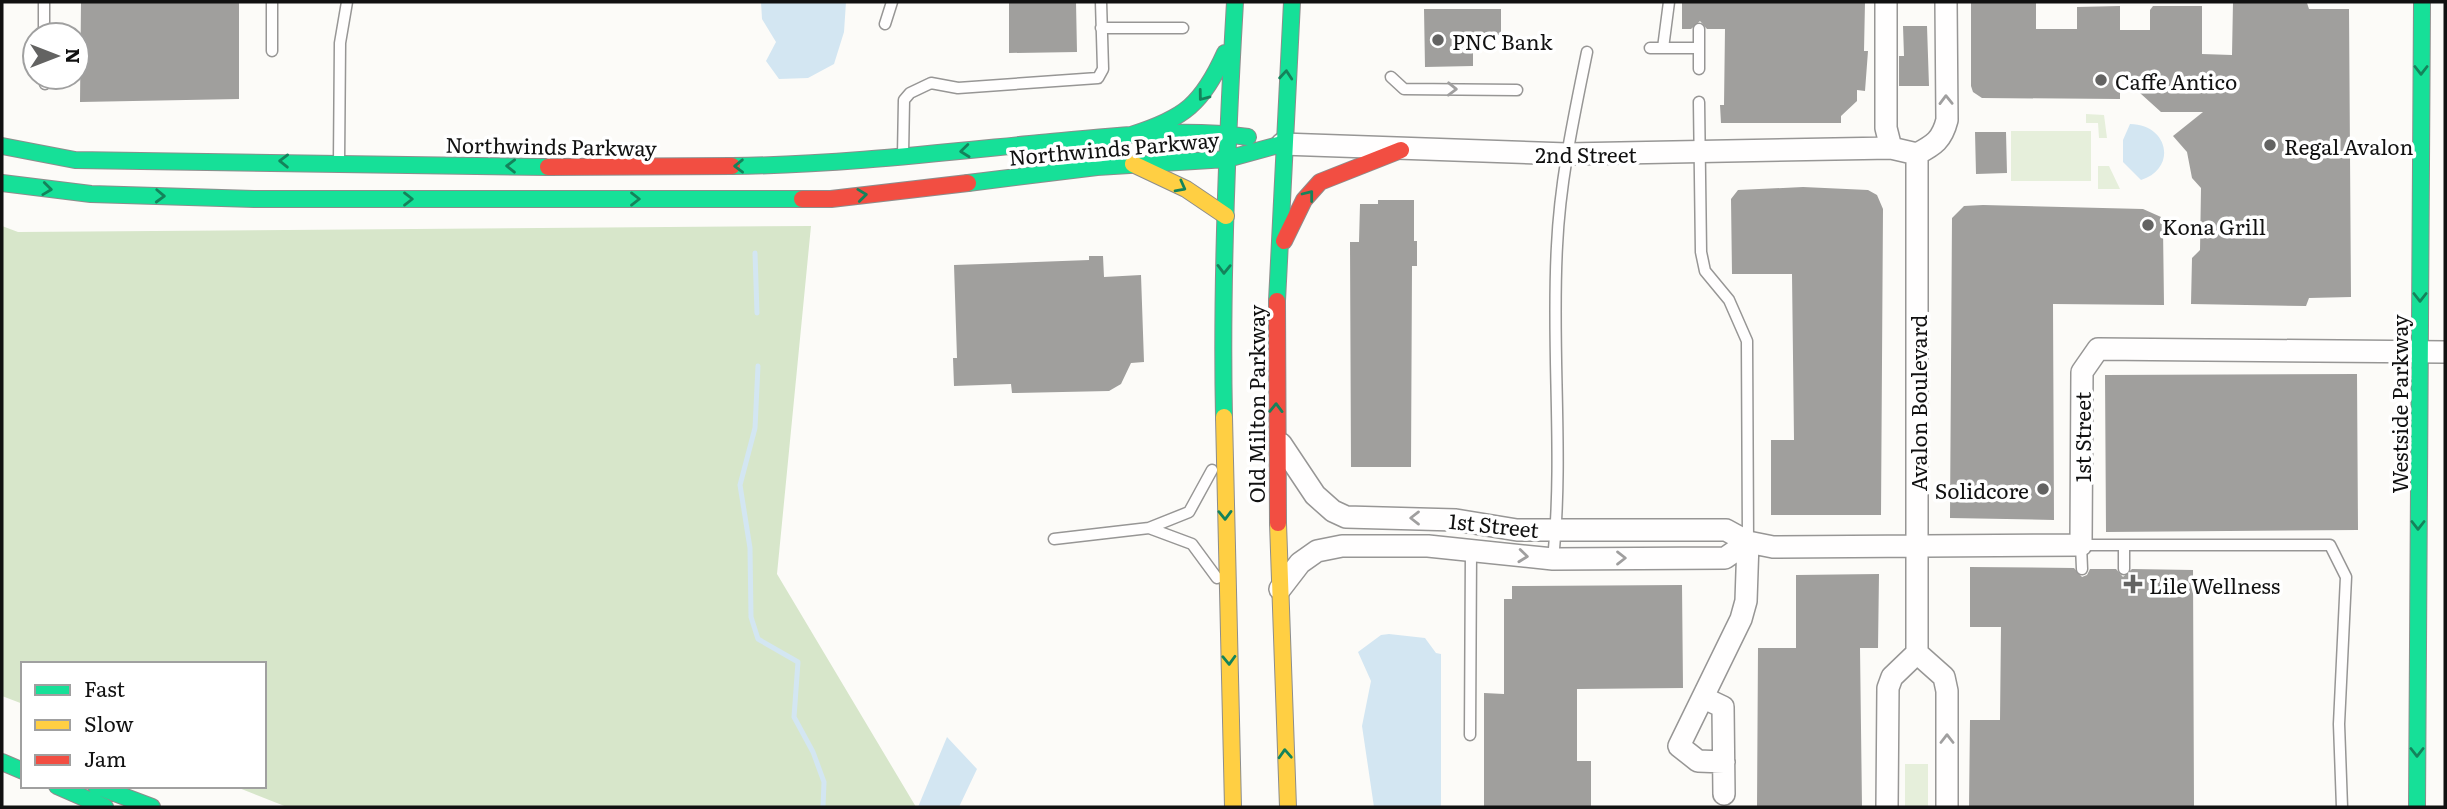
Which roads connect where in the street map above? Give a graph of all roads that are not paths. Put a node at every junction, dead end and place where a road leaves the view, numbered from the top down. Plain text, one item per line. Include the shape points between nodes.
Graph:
1 (44, 2) edge
2 (272, 2) edge
3 (347, 2) edge
4 (892, 2) edge
5 (1101, 2) edge
6 (1235, 2) edge
7 (1293, 2) edge
8 (1669, 2) edge
9 (1886, 2) edge
10 (1946, 2) edge
11 (2422, 2) edge
12 (44, 21) edge
13 (885, 24) dead end
14 (1101, 28) junction
15 (1183, 28) dead end
16 (1699, 29) dead end
17 (1233, 35) junction
18 (1650, 48) dead end
19 (1663, 48) junction
20 (1699, 48) junction
21 (272, 51) dead end
22 (1587, 52) dead end
23 (1699, 69) dead end
24 (1391, 77) dead end
25 (1517, 90) dead end
26 (1699, 102) dead end
27 (1227, 134) junction
28 (1131, 135) junction
29 (1282, 144) junction
30 (2, 146) edge
31 (1891, 148) junction
32 (1401, 150) junction
33 (1699, 152) junction
34 (1567, 154) junction
35 (1917, 154) junction
36 (903, 157) junction
37 (1227, 159) junction
38 (1133, 164) junction
39 (340, 181) junction
40 (2, 183) edge
41 (1226, 216) junction
42 (1278, 256) junction
43 (2419, 352) junction
44 (2445, 352) edge
45 (1275, 437) junction
46 (1224, 447) junction
47 (1149, 528) junction
48 (1556, 530) junction
49 (1054, 539) dead end
50 (1748, 542) junction
51 (2081, 545) junction
52 (2124, 546) junction
53 (1917, 548) junction
54 (1471, 550) junction
55 (1553, 559) junction
56 (2081, 569) dead end
57 (2124, 569) dead end
58 (1227, 592) junction
59 (1278, 592) junction
60 (1917, 653) junction
61 (1704, 698) junction
62 (1470, 735) dead end
63 (2, 751) edge
64 (21, 758) edge
65 (2, 762) edge
66 (1724, 762) junction
67 (21, 770) edge
68 (62, 788) edge
69 (101, 788) edge
70 (1724, 794) dead end
71 (105, 807) edge
72 (152, 807) edge
73 (1233, 807) edge
74 (1288, 807) edge
75 (1887, 807) edge
76 (1947, 807) edge
77 (2342, 807) edge
78 (2417, 807) edge

1 - 12 lane
2 - 21 lane
3 - 39 lane via 340,43
4 - 13 lane
5 - 14 lane
6 - 17 main road, Old Milton Parkway
29 -> 7 main road, Old Milton Parkway
8 - 19 lane
9 - 31 street via 1886,128
35 -> 10 street via 1937,144 1947,120
11 -> 43 main road, Westside Parkway
14 - 15 lane
14 - 36 lane via 1103,69 1098,78 958,88 931,83 910,93 901,110
16 - 20 lane
17 - 27 main road, Old Milton Parkway
17 -> 28 main road via 1201,101 1183,116
18 - 19 lane
19 - 20 lane
20 - 23 lane
22 - 34 lane
24 -> 25 lane via 1404,89
26 - 33 lane
27 - 28 main road, Northwinds Parkway
27 - 29 main road, Northwinds Parkway
27 - 37 main road, Old Milton Parkway
28 -> 36 main road, Northwinds Parkway
29 - 32 street, 2nd Street
29 - 37 main road, Northwinds Parkway
29 - 42 main road, Old Milton Parkway
39 -> 30 main road, Northwinds Parkway via 75,160
31 - 33 street, 2nd Street
31 - 35 street
32 - 34 street, 2nd Street
42 -> 32 main road via 1304,200 1320,182
33 - 34 street, 2nd Street
33 - 50 lane via 1705,271 1729,300 1747,341
34 - 48 lane via 1557,245
35 - 53 street, Avalon Boulevard
36 -> 39 main road, Northwinds Parkway via 808,165
37 - 38 main road, Northwinds Parkway
37 - 41 main road, Old Milton Parkway
39 -> 38 main road, Northwinds Parkway via 831,199
38 -> 41 main road
40 -> 39 main road, Northwinds Parkway via 91,194
41 -> 46 main road, Old Milton Parkway
45 -> 42 main road, Old Milton Parkway
43 - 44 street, 1st Street
43 - 51 street, 1st Street via 2098,349 2081,372
43 -> 78 main road, Westside Parkway
48 -> 45 street, 1st Street via 1517,530 1431,518 1346,517 1315,495
45 - 59 main road, Old Milton Parkway
46 - 47 lane via 1189,512
46 -> 58 main road, Old Milton Parkway
47 - 49 lane
47 - 58 lane via 1192,544
48 - 50 street, 1st Street via 1726,530
48 - 55 lane
50 - 53 street, 1st Street via 1773,547
55 -> 50 street, 1st Street via 1725,558
50 - 61 street via 1741,619
51 - 52 lane
51 - 53 street, 1st Street
51 - 56 lane
52 - 57 lane
52 - 77 lane via 2330,545 2346,577 2339,724
53 - 60 street, Avalon Boulevard
54 -> 55 street, 1st Street
54 - 59 street, 1st Street via 1380,544 1330,548 1300,563
54 - 62 lane
58 -> 73 main road, Old Milton Parkway
74 -> 59 main road, Old Milton Parkway
60 - 75 street via 1892,677 1888,688
76 -> 60 street via 1947,691 1944,677
61 - 66 street via 1723,707
61 - 66 street via 1679,746 1698,761
63 - 64 main road
65 - 67 main road
66 - 70 street
68 - 71 main road
69 - 72 main road

